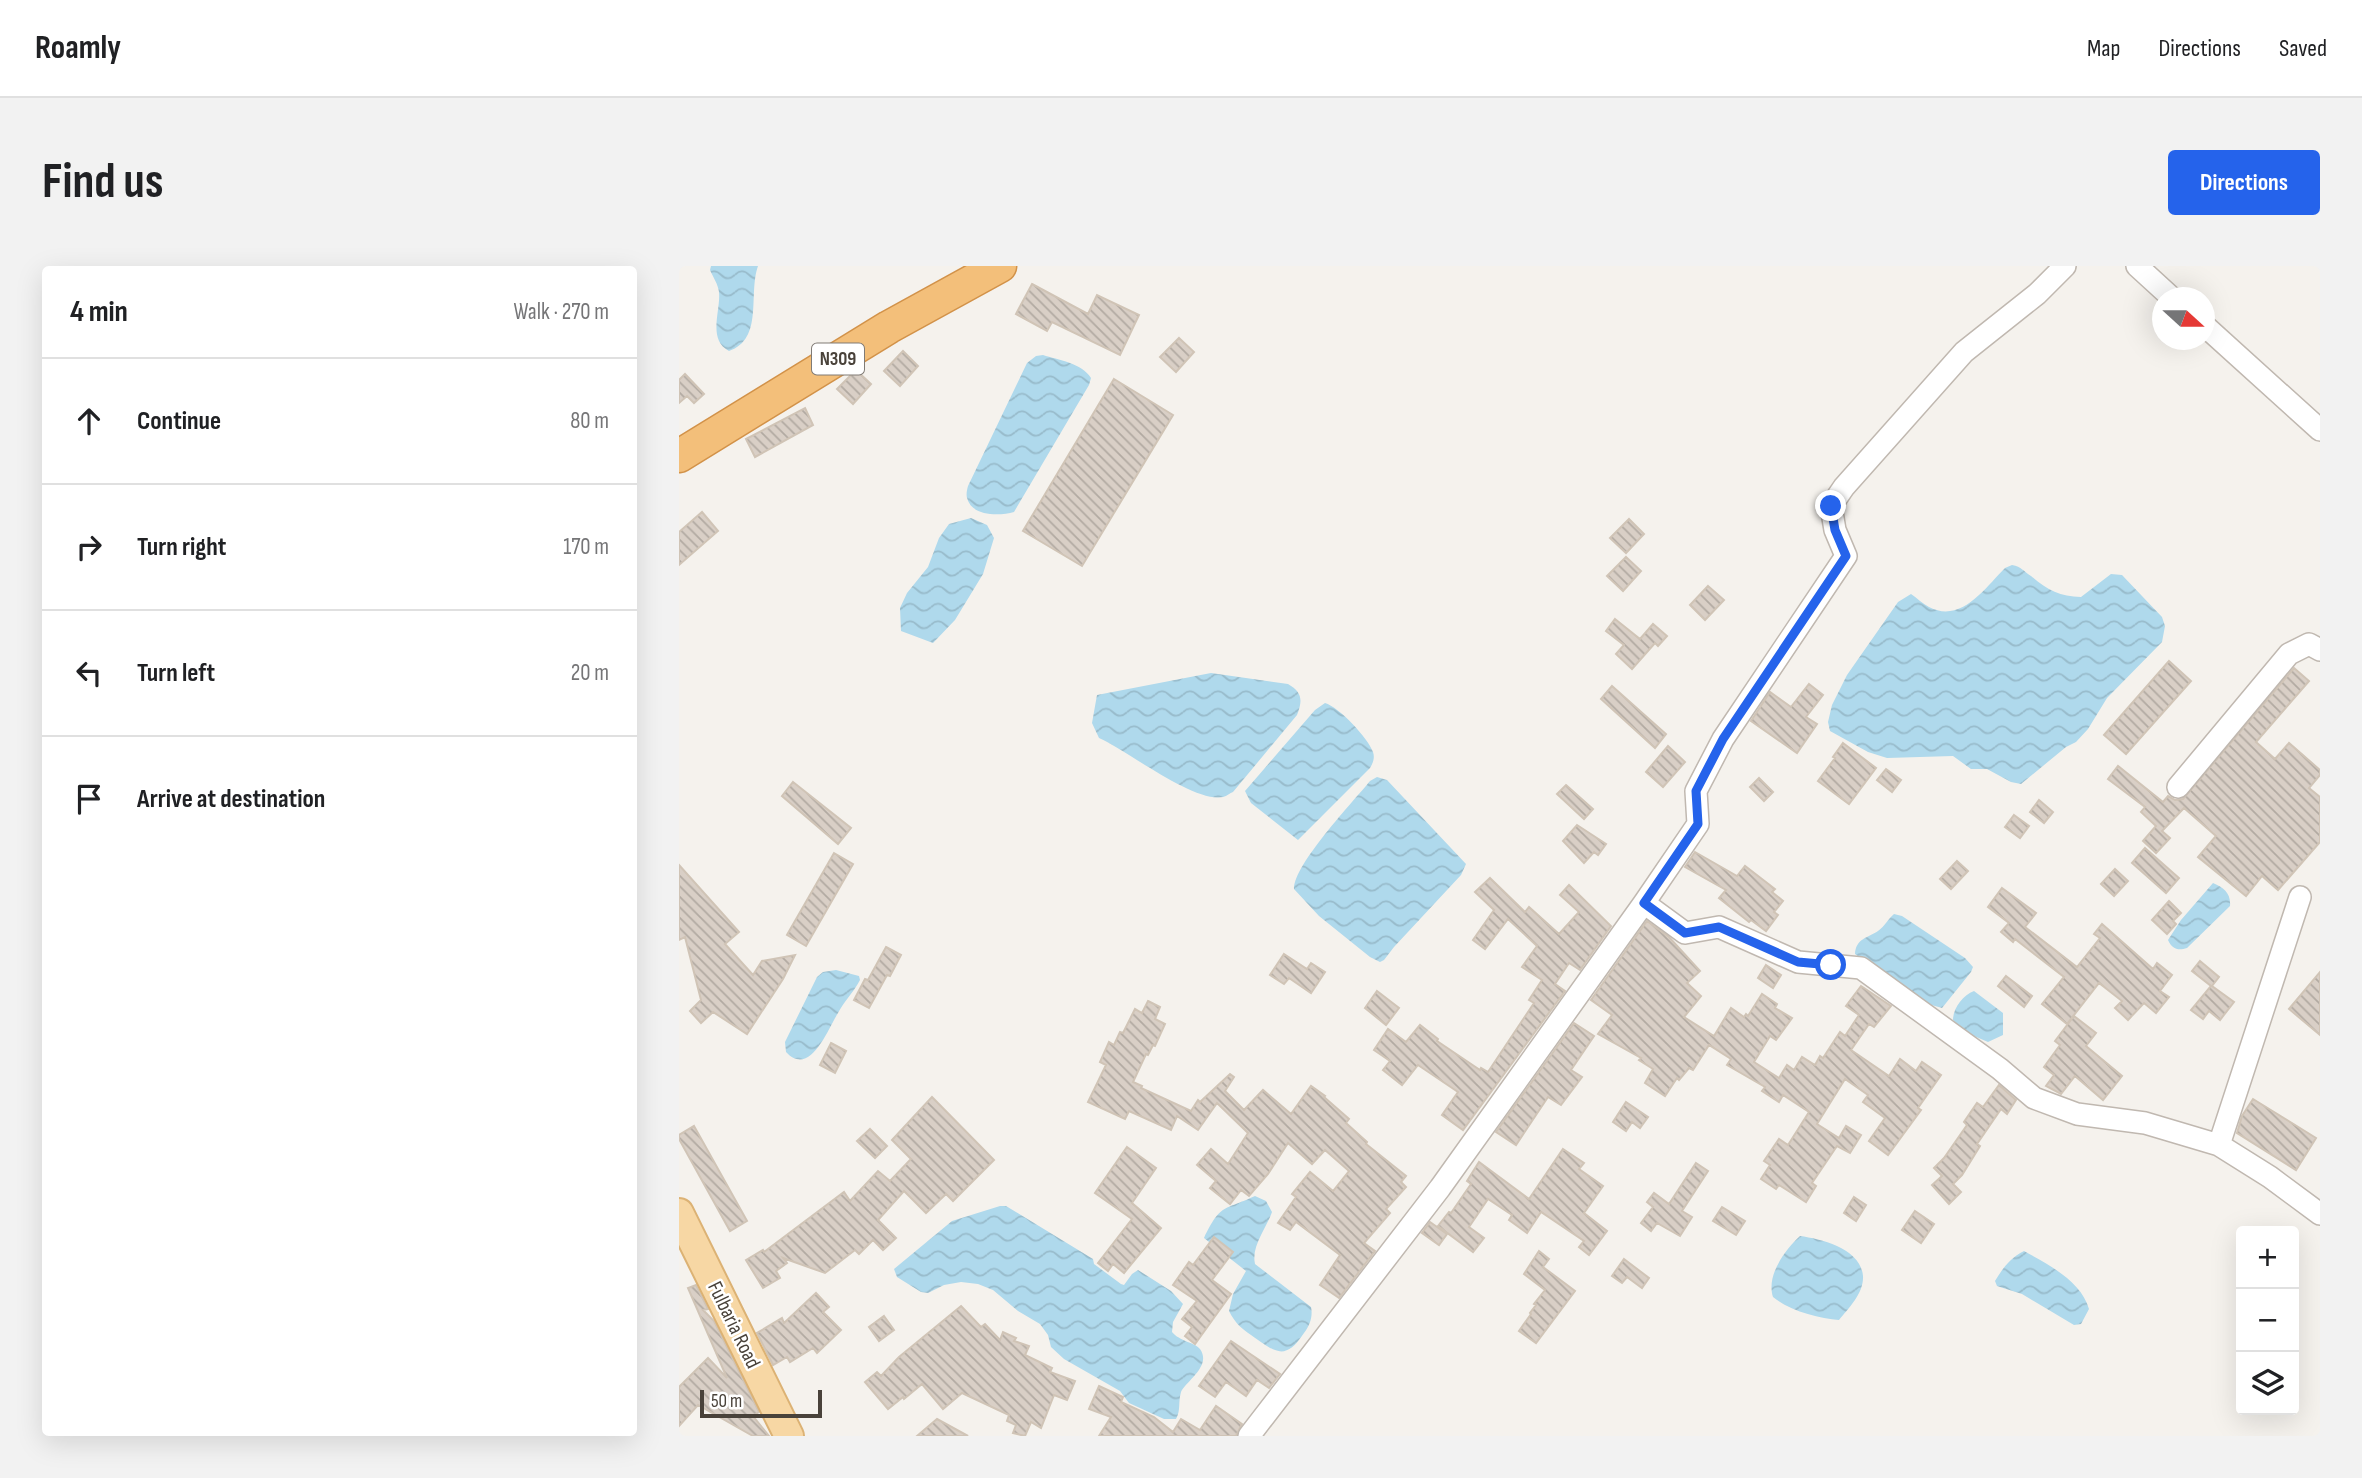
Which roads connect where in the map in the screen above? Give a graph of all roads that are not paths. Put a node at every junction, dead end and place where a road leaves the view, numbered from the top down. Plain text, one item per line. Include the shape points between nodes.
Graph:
1 (1000, 266) edge
2 (2064, 266) edge
3 (2137, 266) edge
4 (2160, 287) edge
5 (2215, 336) edge
6 (2320, 430) edge
7 (679, 456) edge
8 (2320, 650) edge
9 (2178, 787) dead end
10 (2299, 897) dead end
11 (1644, 903) junction
12 (2219, 1144) junction
13 (679, 1213) edge
14 (2320, 1213) edge
15 (789, 1436) edge
16 (1249, 1436) edge

1 - 7 highway, N309 via 889,327
2 - 11 street via 2037,294 1964,352 1843,487 1831,506 1846,556 1723,739 1696,791 1698,824
3 - 4 street
5 - 6 street
8 - 9 street via 2309,644 2288,654
10 - 12 street
11 - 12 street via 1685,933 1719,927 1798,962 1861,968 2034,1098 2077,1114 2145,1123
11 - 16 street via 1440,1188
12 - 14 street
13 - 15 main road, Fulbaria Road

